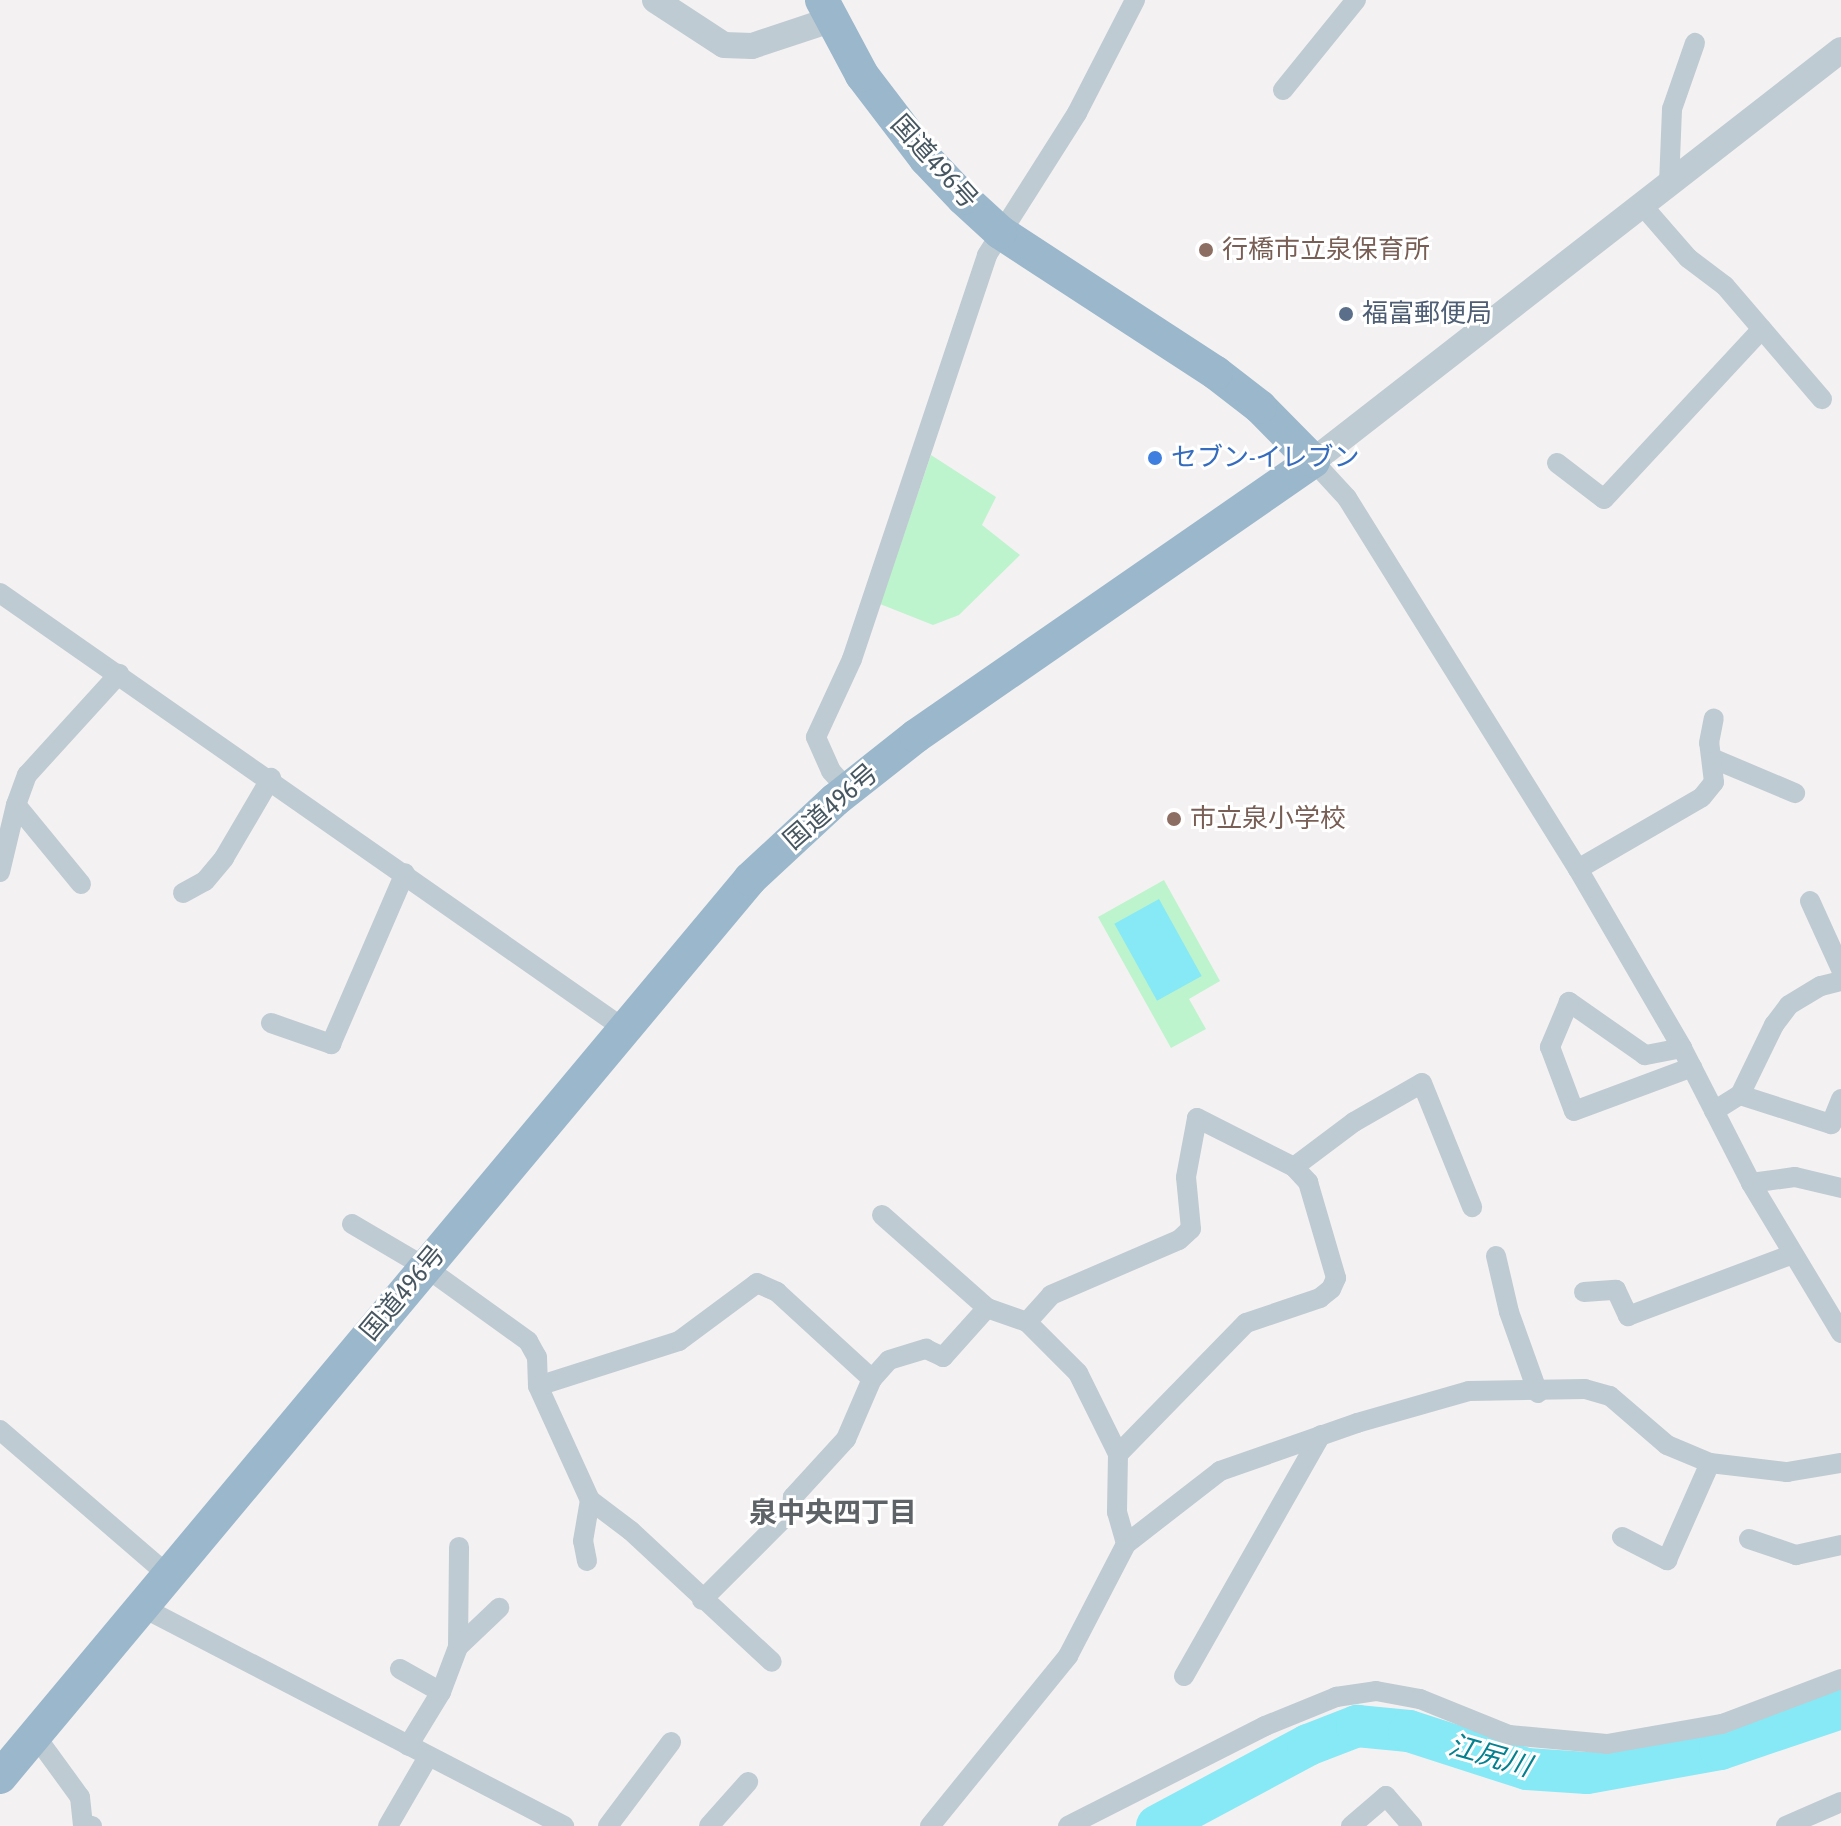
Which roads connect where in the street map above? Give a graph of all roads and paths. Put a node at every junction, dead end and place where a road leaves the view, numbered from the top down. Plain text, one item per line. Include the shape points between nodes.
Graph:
1 (655, 0) edge
2 (1135, 0) edge
3 (1356, 0) edge
4 (826, 10) edge
5 (1695, 43) dead end
6 (1841, 50) edge
7 (1283, 90) dead end
8 (1669, 184) junction
9 (1642, 205) junction
10 (1000, 232) junction
11 (1762, 329) junction
12 (1822, 399) dead end
13 (1313, 461) junction
14 (1557, 463) dead end
15 (0, 593) edge
16 (119, 674) junction
17 (1714, 718) dead end
18 (1714, 759) junction
19 (271, 778) junction
20 (848, 790) junction
21 (1795, 793) dead end
22 (16, 805) junction
23 (1578, 869) junction
24 (0, 872) edge
25 (405, 873) junction
26 (81, 884) dead end
27 (183, 893) dead end
28 (1810, 901) dead end
29 (1841, 969) edge
30 (1841, 981) edge
31 (271, 1023) dead end
32 (623, 1028) junction
33 (1682, 1048) junction
34 (1692, 1067) junction
35 (1740, 1095) junction
36 (1841, 1099) edge
37 (1714, 1111) junction
38 (1294, 1167) junction
39 (1751, 1183) junction
40 (1841, 1188) edge
41 (1472, 1207) dead end
42 (882, 1215) dead end
43 (352, 1224) dead end
44 (1793, 1254) junction
45 (1496, 1256) dead end
46 (425, 1267) junction
47 (1584, 1292) dead end
48 (987, 1308) junction
49 (1027, 1322) junction
50 (1841, 1333) edge
51 (872, 1379) junction
52 (538, 1386) junction
53 (1538, 1393) junction
54 (0, 1430) edge
55 (1321, 1435) junction
56 (1118, 1454) junction
57 (1710, 1463) junction
58 (1841, 1463) edge
59 (590, 1500) junction
60 (1622, 1537) dead end
61 (1749, 1539) dead end
62 (1126, 1544) junction
63 (1841, 1545) edge
64 (459, 1547) dead end
65 (587, 1561) dead end
66 (167, 1574) junction
67 (702, 1600) junction
68 (138, 1605) junction
69 (499, 1608) dead end
70 (458, 1647) junction
71 (772, 1662) dead end
72 (400, 1669) dead end
73 (1184, 1676) dead end
74 (1841, 1679) edge
75 (441, 1692) junction
76 (34, 1734) junction
77 (671, 1742) dead end
78 (408, 1746) junction
79 (428, 1757) junction
80 (0, 1777) edge
81 (748, 1782) dead end
82 (1841, 1802) edge
83 (84, 1826) edge
84 (92, 1826) edge
85 (388, 1826) edge
86 (564, 1826) edge
87 (608, 1826) edge
88 (709, 1826) edge
89 (930, 1826) edge
90 (1068, 1826) edge
91 (1351, 1826) edge
92 (1412, 1826) edge
93 (1786, 1826) edge

1 - 4 street via 724,45 752,46
2 - 10 street via 1077,113
3 - 7 street
4 - 10 highway, 国道496号 via 907,137
5 - 8 street via 1672,109
6 - 8 street
8 - 9 street
9 - 11 street
9 - 13 street
10 - 13 highway, 国道496号 via 1216,373 1260,407
10 - 20 street via 987,255 852,659 816,737 831,771
11 - 12 street
11 - 14 street via 1604,499
13 - 20 highway, 国道496号 via 916,736
13 - 23 street via 1347,498
15 - 16 street
16 - 19 street
16 - 22 street via 27,775
17 - 18 street via 1709,743
18 - 21 street
18 - 23 street via 1714,782 1702,797
19 - 25 street
19 - 27 street via 224,858 205,881
20 - 32 highway, 国道496号 via 750,879
22 - 24 street
22 - 26 street
23 - 33 street
25 - 31 street via 331,1044
25 - 32 street
28 - 29 street
30 - 35 street via 1789,1005
32 - 46 highway, 国道496号
33 - 34 street
33 - 34 street via 1645,1055 1569,1002 1550,1047 1574,1111
34 - 37 street
35 - 36 street via 1831,1124
35 - 37 street
37 - 39 street
38 - 41 street via 1354,1122 1422,1083
38 - 49 street via 1197,1118 1186,1177 1191,1229 1179,1240 1051,1295
38 - 56 street via 1308,1182 1336,1278 1331,1289 1320,1298 1246,1323
39 - 40 street via 1795,1177
39 - 44 street
42 - 48 street
43 - 46 street
44 - 47 street via 1628,1316 1616,1290
44 - 50 street
45 - 53 street
46 - 52 street via 528,1341 537,1357
46 - 66 highway, 国道496号
48 - 49 street
48 - 51 street via 943,1357 926,1349 889,1360
49 - 56 street via 1078,1373
51 - 52 street via 777,1292 757,1283 679,1341
51 - 67 street via 846,1439 793,1497 792,1510
52 - 59 street
53 - 55 street via 1469,1391
53 - 57 street via 1585,1389 1610,1396 1667,1445
54 - 66 street
55 - 62 street via 1220,1471
55 - 73 street
56 - 62 street via 1117,1512
57 - 58 street via 1787,1472
57 - 60 street via 1667,1560
59 - 65 street via 583,1541
59 - 67 street via 631,1531
61 - 63 street via 1796,1555
62 - 89 street via 1068,1656
64 - 70 street
66 - 68 highway, 国道496号
67 - 71 street
68 - 76 highway, 国道496号
68 - 78 street
69 - 70 street
70 - 75 street
72 - 75 street
74 - 90 street via 1722,1724 1607,1744 1509,1735 1420,1699 1376,1691 1336,1697 1265,1726
75 - 78 street
76 - 80 highway, 国道496号
76 - 83 street via 80,1797
77 - 87 street
78 - 79 street
79 - 85 street
79 - 86 street
81 - 88 street
82 - 93 street
83 - 84 street
91 - 92 street via 1386,1796

